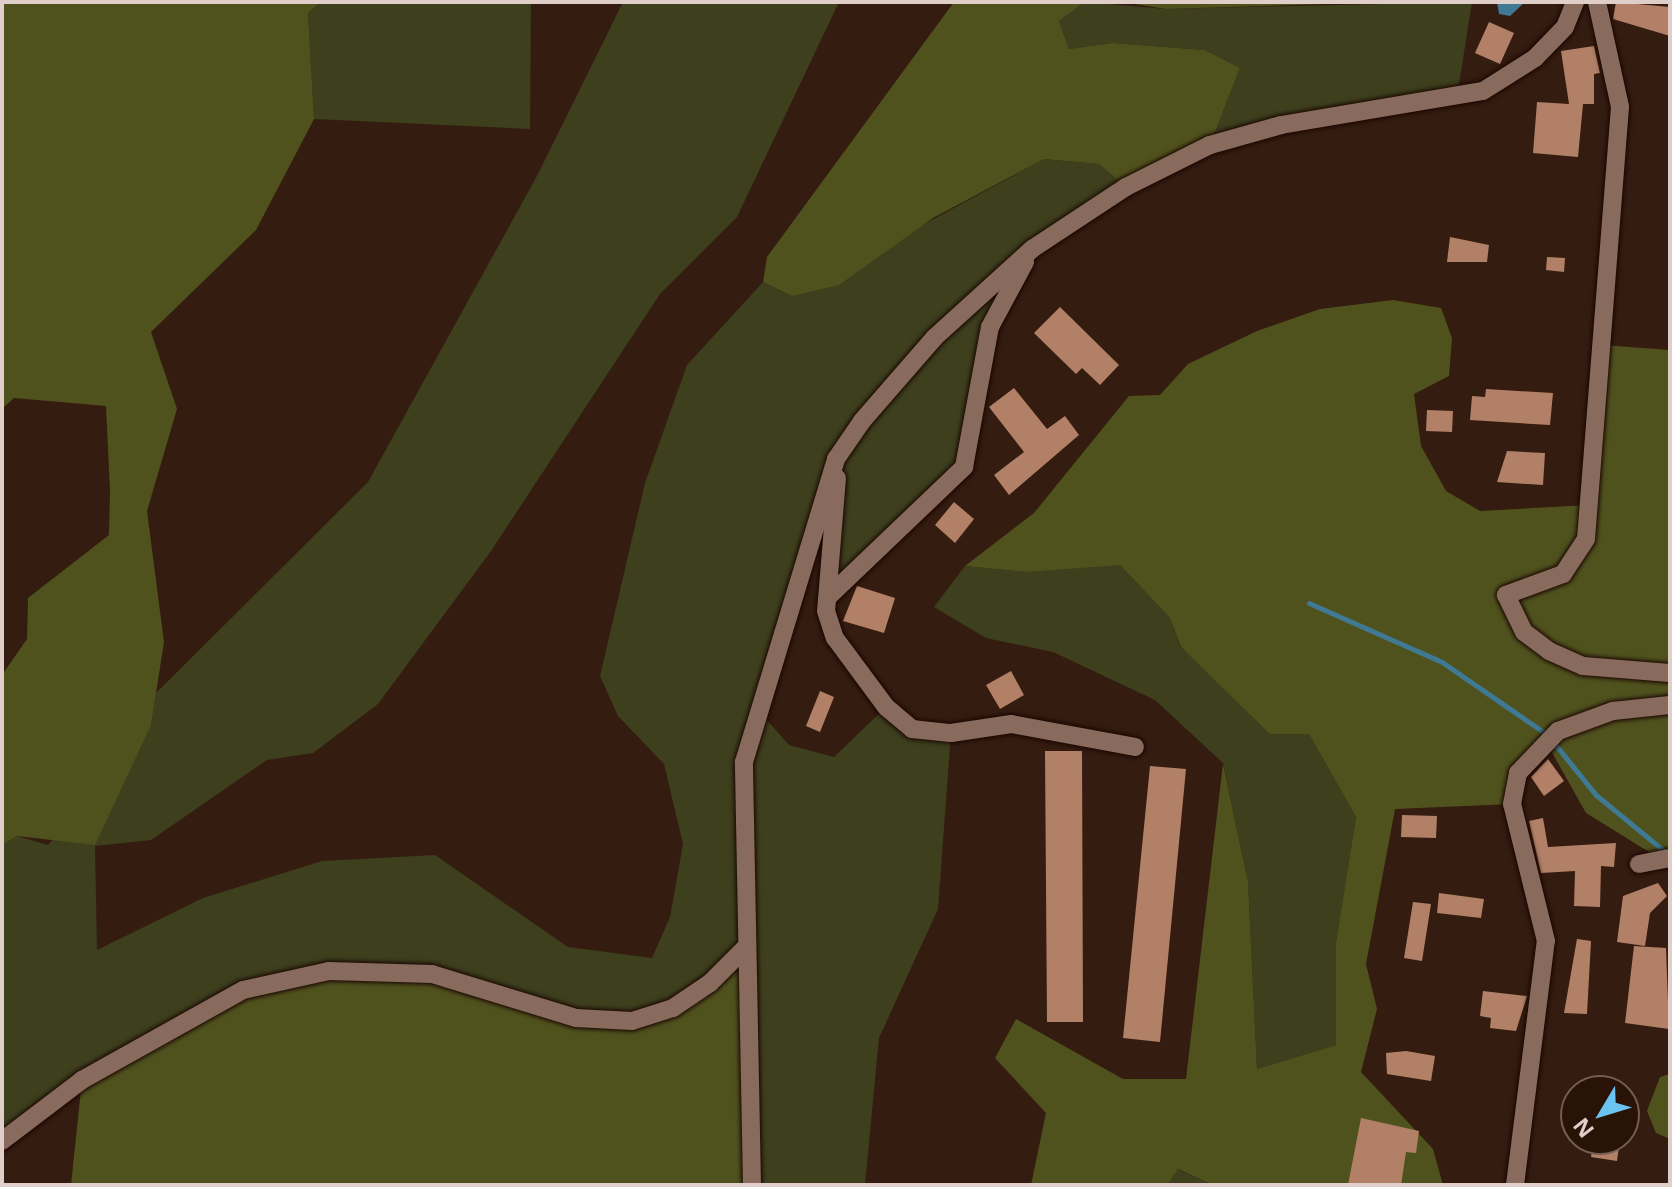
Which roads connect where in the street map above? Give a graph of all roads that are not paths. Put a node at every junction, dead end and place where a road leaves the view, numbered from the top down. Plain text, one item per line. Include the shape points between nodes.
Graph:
1 (1575, 2) edge
2 (1597, 2) edge
3 (1032, 249) junction
4 (836, 459) junction
5 (827, 598) junction
6 (1670, 673) edge
7 (1670, 705) edge
8 (1135, 747) dead end
9 (1669, 859) edge
10 (1639, 864) dead end
11 (747, 946) junction
12 (2, 1141) edge
13 (752, 1185) edge
14 (1515, 1185) edge

1 - 3 street via 1565,27 1535,58 1483,91 1210,145 1126,187
2 - 6 street via 1620,107 1586,539 1578,562 1563,574 1506,595 1524,632 1549,651 1583,666
3 - 4 street via 935,337
3 - 5 street via 990,327 964,467
4 - 5 street
4 - 11 street via 744,762
5 - 8 street via 835,638 886,707 912,729 951,733 1011,724
7 - 14 street via 1613,711 1558,731 1538,745 1518,773 1512,804 1546,941
9 - 10 street
11 - 12 street via 710,983 673,1008 632,1021 576,1018 432,974 329,971 243,990 82,1080
11 - 13 street

